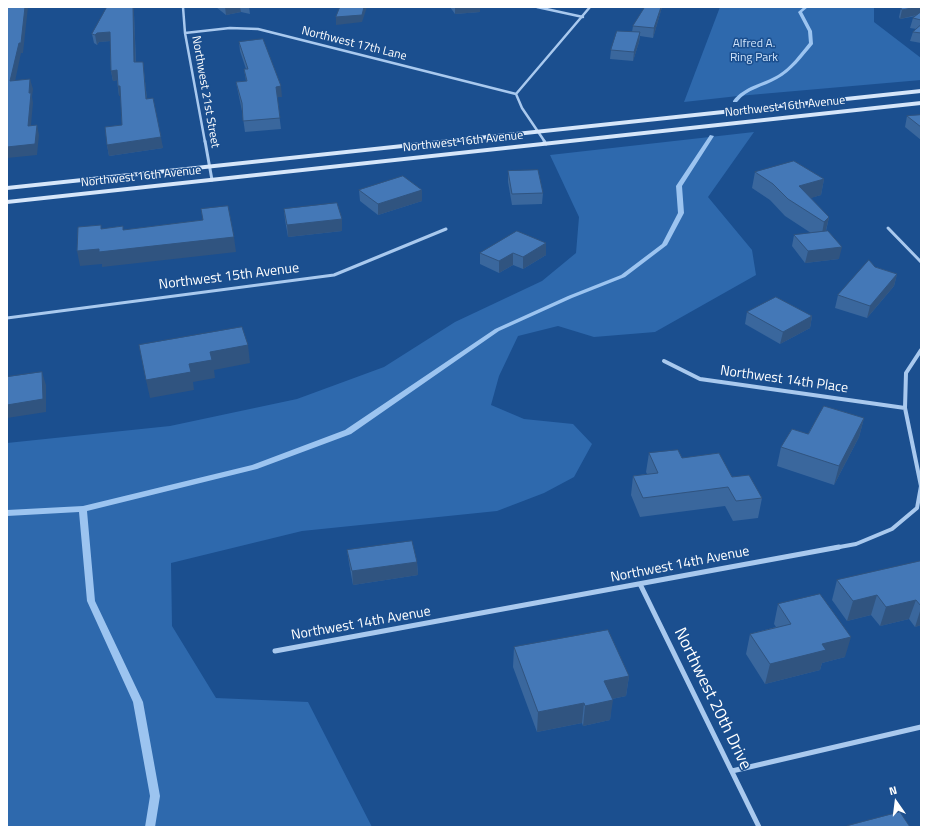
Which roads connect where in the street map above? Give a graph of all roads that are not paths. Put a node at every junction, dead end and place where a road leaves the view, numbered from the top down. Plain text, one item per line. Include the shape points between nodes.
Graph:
1 (183, 7) edge
2 (537, 7) edge
3 (590, 7) edge
4 (583, 17) junction
5 (185, 33) junction
6 (921, 91) edge
7 (516, 94) junction
8 (921, 103) edge
9 (773, 106) junction
10 (785, 118) junction
11 (537, 132) junction
12 (546, 144) junction
13 (209, 167) junction
14 (212, 180) junction
15 (7, 188) edge
16 (7, 202) edge
17 (888, 228) dead end
18 (446, 229) dead end
19 (921, 262) edge
20 (7, 318) edge
21 (921, 350) edge
22 (664, 361) dead end
23 (905, 408) junction
24 (640, 584) junction
25 (275, 651) dead end
26 (921, 728) edge
27 (732, 771) junction
28 (759, 827) edge

1 - 5 street, Northwest 21st Street
2 - 4 street
3 - 4 street
4 - 7 street
5 - 7 street, Northwest 17th Lane via 230,28 258,29
5 - 13 street, Northwest 21st Street
6 - 9 main road, Northwest 16th Avenue
7 - 11 street
8 - 10 main road, Northwest 16th Avenue
9 - 10 main road
9 - 11 main road, Northwest 16th Avenue
10 - 12 main road, Northwest 16th Avenue
11 - 12 street
11 - 13 main road, Northwest 16th Avenue
12 - 14 main road, Northwest 16th Avenue
13 - 14 street, Northwest 21st Street
13 - 15 main road, Northwest 16th Avenue
14 - 16 main road, Northwest 16th Avenue
17 - 19 street
18 - 20 street, Northwest 15th Avenue via 334,275
21 - 23 street, Northwest 14th Avenue via 906,373
22 - 23 street, Northwest 14th Place via 700,379
23 - 24 street, Northwest 14th Avenue via 921,486 917,508 892,530 856,544
24 - 25 street, Northwest 14th Avenue
24 - 27 street, Northwest 20th Drive
26 - 27 street
27 - 28 street, Northwest 20th Drive

